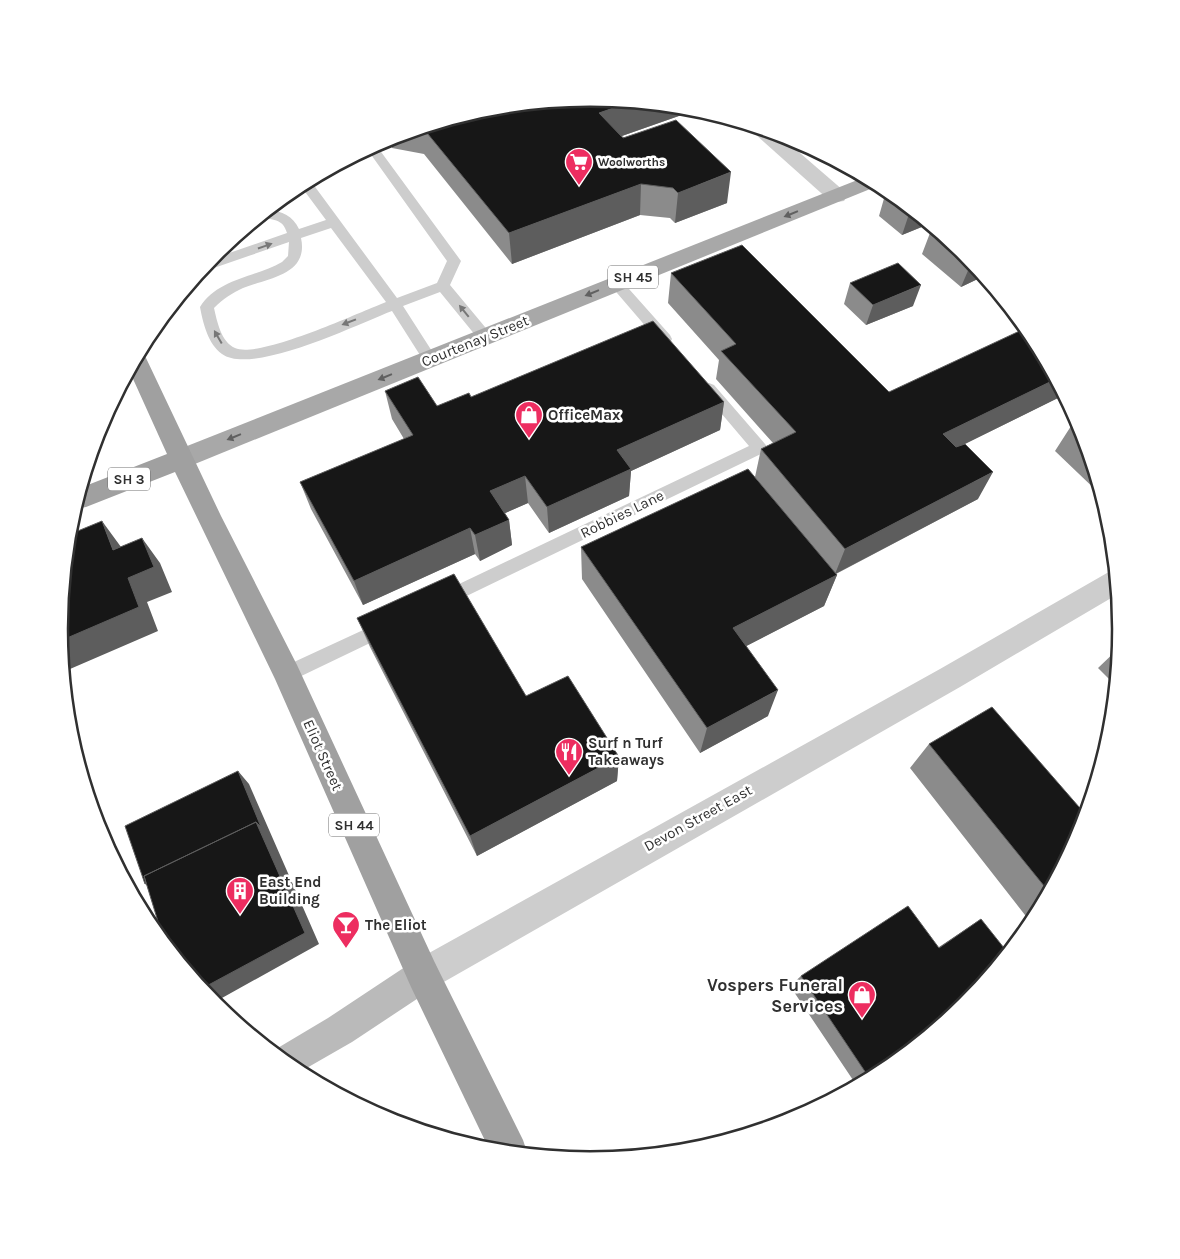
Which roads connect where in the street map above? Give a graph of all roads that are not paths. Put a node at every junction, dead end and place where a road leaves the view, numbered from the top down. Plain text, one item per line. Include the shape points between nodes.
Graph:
1 (775, 141) edge
2 (376, 153) edge
3 (864, 185) edge
4 (310, 189) edge
5 (837, 196) junction
6 (273, 214) edge
7 (334, 222) junction
8 (294, 236) junction
9 (220, 261) edge
10 (616, 283) junction
11 (443, 286) junction
12 (395, 305) junction
13 (485, 337) junction
14 (675, 351) edge
15 (430, 359) junction
16 (139, 366) edge
17 (701, 381) edge
18 (181, 459) junction
19 (84, 497) edge
20 (1110, 584) edge
21 (428, 607) edge
22 (401, 620) edge
23 (287, 674) junction
24 (423, 975) junction
25 (291, 1058) edge
26 (506, 1145) edge

1 - 5 street
2 - 11 lane via 454,261
3 - 5 main road, Courtenay Street / SH 45
4 - 7 lane
5 -> 10 main road, Courtenay Street / SH 45
6 - 8 lane via 291,225
7 - 8 lane
7 - 12 lane
9 -> 8 lane
12 -> 8 lane via 278,349 258,354 232,354 223,347 213,329 207,307 228,289 282,269 294,258 297,246
10 -> 13 main road, Courtenay Street / SH 45
10 - 14 lane
11 - 12 lane
13 -> 11 lane
12 - 15 lane
13 - 15 main road, Courtenay Street / SH 45
15 -> 18 main road, Courtenay Street / SH 45
16 - 18 highway, Eliot Street
17 - 21 lane, Robbies Lane via 760,448
18 - 19 highway, Courtenay Street / SH 3
18 - 23 highway, Eliot Street / SH 44
20 - 24 street, Devon Street East
22 - 23 lane
23 - 24 highway, Eliot Street / SH 44
24 - 25 main road, Devon Street East
24 - 26 highway, Eliot Street / SH 44

